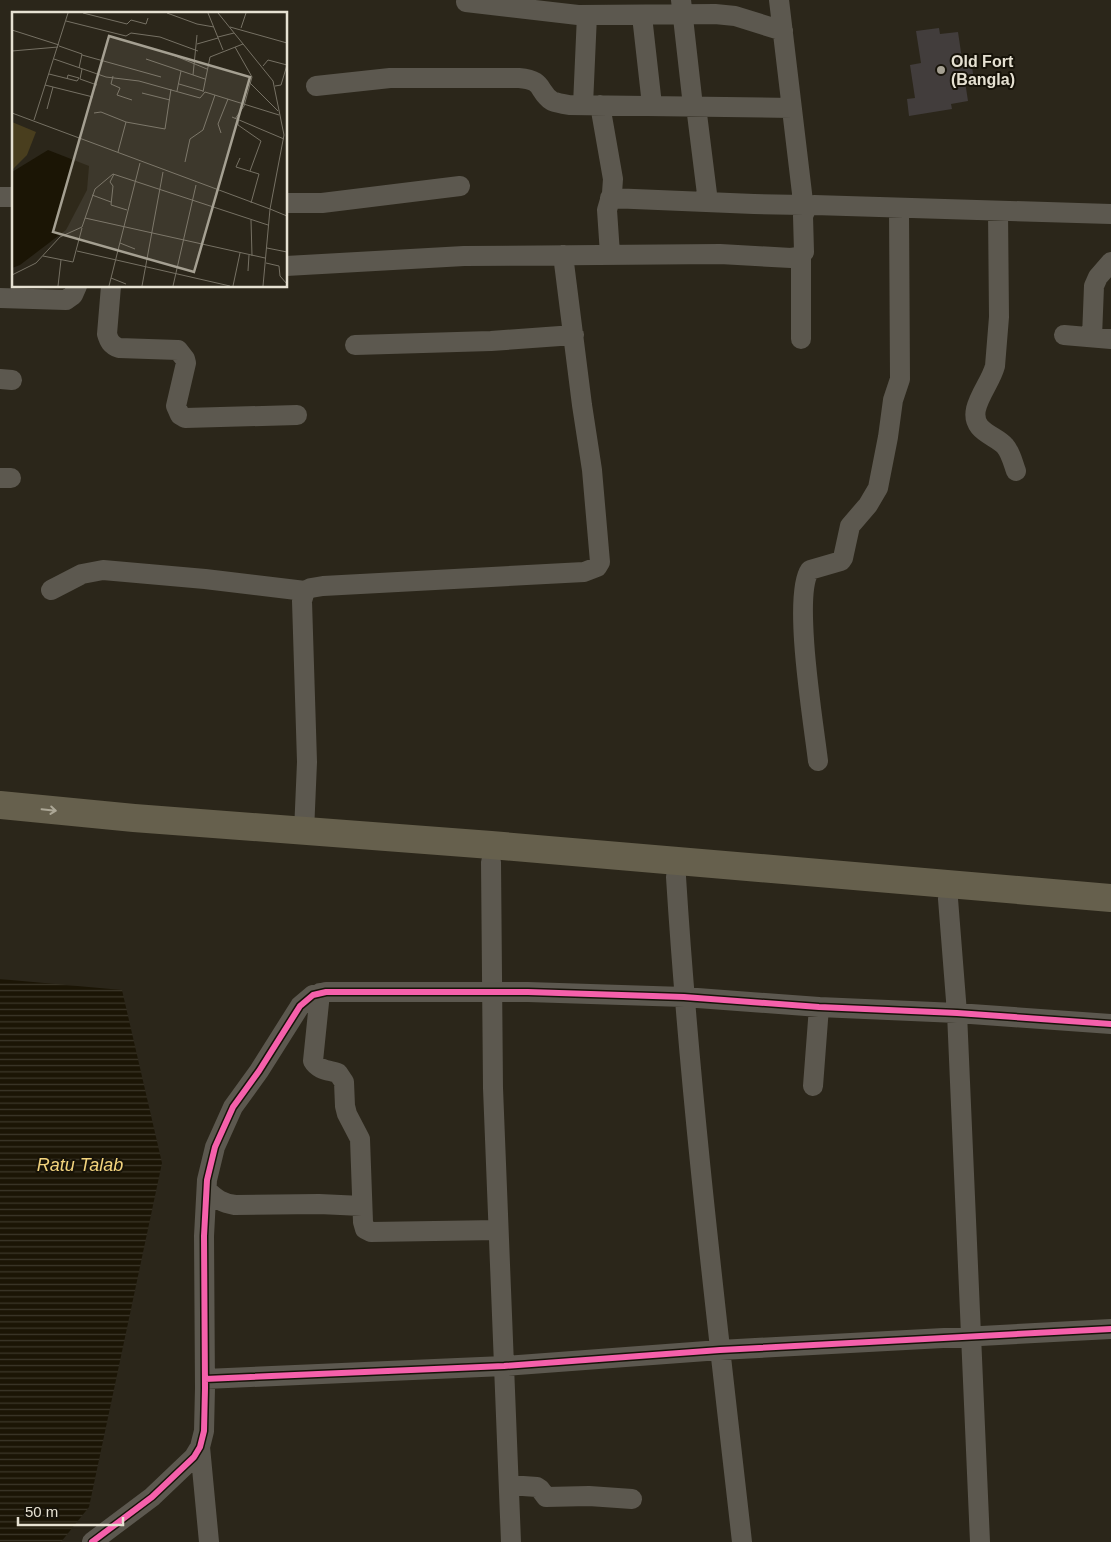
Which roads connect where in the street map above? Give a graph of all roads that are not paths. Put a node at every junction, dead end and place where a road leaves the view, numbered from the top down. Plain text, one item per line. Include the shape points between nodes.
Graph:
1 (779, 0) edge
2 (466, 2) dead end
3 (682, 8) edge
4 (586, 15) junction
5 (642, 16) junction
6 (783, 31) junction
7 (316, 86) dead end
8 (592, 105) junction
9 (652, 105) junction
10 (695, 106) junction
11 (792, 108) junction
12 (460, 186) dead end
13 (610, 198) junction
14 (708, 202) junction
15 (288, 203) edge
16 (804, 207) junction
17 (899, 208) junction
18 (998, 211) junction
19 (1111, 214) edge
20 (610, 254) junction
21 (801, 254) junction
22 (564, 255) junction
23 (1111, 262) edge
24 (288, 266) edge
25 (76, 288) edge
26 (111, 288) edge
27 (0, 298) edge
28 (574, 335) junction
29 (1064, 335) dead end
30 (1101, 338) edge
31 (801, 340) dead end
32 (355, 345) dead end
33 (296, 415) dead end
34 (1016, 471) dead end
35 (51, 590) dead end
36 (305, 591) junction
37 (818, 761) dead end
38 (0, 805) edge
39 (0, 823) edge
40 (304, 832) junction
41 (491, 862) junction
42 (676, 877) junction
43 (1111, 898) edge
44 (948, 899) junction
45 (1111, 914) edge
46 (320, 993) junction
47 (493, 993) junction
48 (684, 997) junction
49 (819, 1007) junction
50 (958, 1013) junction
51 (1111, 1024) edge
52 (813, 1086) dead end
53 (207, 1190) junction
54 (362, 1206) junction
55 (498, 1230) junction
56 (1111, 1329) edge
57 (971, 1337) junction
58 (720, 1350) junction
59 (504, 1366) junction
60 (205, 1379) junction
61 (200, 1447) junction
62 (509, 1486) junction
63 (632, 1499) dead end
64 (92, 1542) edge
65 (209, 1542) edge
66 (511, 1542) edge
67 (742, 1542) edge
68 (980, 1542) edge

1 - 6 street
2 - 4 street
3 - 5 street
3 - 6 street via 735,16
3 - 10 street
4 - 5 street
4 - 8 street
5 - 9 street
6 - 11 street
7 - 8 street via 390,78 529,78 554,102
8 - 9 street
8 - 13 street via 613,180
9 - 10 street
10 - 11 street
10 - 14 street
11 - 16 street
12 - 15 street
13 - 14 street
13 - 20 street via 607,210
14 - 16 street
16 - 17 street
16 - 21 street via 805,244
17 - 18 street
17 - 37 street via 900,379 893,400 878,488 850,526 841,561 810,570 806,580 804,647
18 - 19 street
18 - 34 street via 999,317 995,366 979,398 976,412 986,434 1005,444
20 - 21 street via 791,258
20 - 22 street
21 - 31 street
22 - 24 street via 464,256
22 - 28 street
23 - 30 street via 1094,286
25 - 27 street via 66,300
26 - 33 street via 107,334 113,346 178,350 185,359 176,406 180,416
28 - 32 street
28 - 36 street via 592,470 600,555 597,567 584,572 323,586
29 - 30 street
35 - 36 street via 82,574 103,570
36 - 40 street via 302,601 308,762
38 -> 40 highway
39 - 41 highway
40 - 43 highway via 646,857
41 - 42 highway
41 - 47 street
42 - 44 highway
42 - 48 street
44 - 45 highway
44 - 50 street
46 - 47 street
46 - 53 street via 300,1006 233,1107 214,1147
46 - 54 street via 313,1061 320,1068 338,1073 344,1082 345,1106 360,1139
47 - 48 street
47 - 55 street
48 - 49 street
48 - 58 street
49 - 50 street
49 - 52 street
50 - 51 street
50 - 57 street
53 - 54 street via 223,1203 235,1205
53 - 60 street via 204,1236
54 - 55 street via 364,1226 370,1232
55 - 59 street
56 - 57 street
57 - 58 street
57 - 68 street
58 - 59 street
58 - 67 street
59 - 60 street
59 - 62 street
60 - 61 street via 204,1431
61 - 64 street via 194,1457 152,1497
61 - 65 street
62 - 63 street via 537,1487 546,1497
62 - 66 street

